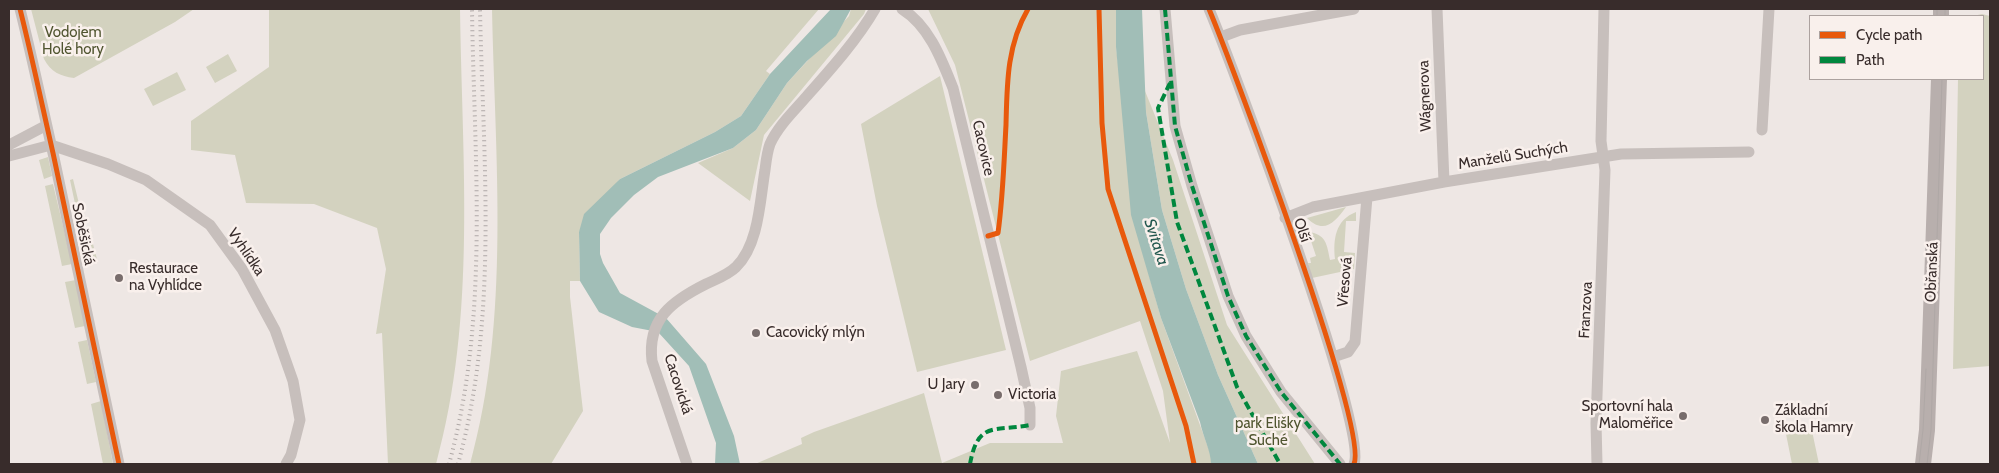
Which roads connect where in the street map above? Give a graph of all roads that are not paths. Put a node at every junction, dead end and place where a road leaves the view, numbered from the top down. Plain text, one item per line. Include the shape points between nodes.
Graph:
1 (20, 9) edge
2 (874, 9) edge
3 (902, 9) edge
4 (1165, 9) edge
5 (1209, 9) edge
6 (1354, 9) edge
7 (1437, 9) edge
8 (1604, 9) edge
9 (1769, 9) edge
10 (1221, 37) junction
11 (1939, 80) edge
12 (45, 126) junction
13 (1762, 130) dead end
14 (9, 145) edge
15 (51, 145) junction
16 (1750, 152) dead end
17 (9, 156) edge
18 (1603, 157) junction
19 (1444, 182) junction
20 (1366, 197) junction
21 (1285, 218) junction
22 (1333, 357) junction
23 (1030, 425) dead end
24 (119, 464) edge
25 (286, 464) edge
26 (687, 464) edge
27 (1340, 464) edge
28 (1354, 464) edge
29 (1597, 464) edge
30 (1923, 464) edge

1 - 12 street, Soběšická
2 - 26 street, Cacovická via 769,145 754,232 747,253 737,267 689,292 662,314 654,331 652,360
3 - 23 street, Cacovice via 914,17 939,53 953,88 1021,367 1030,408
4 - 27 street via 1174,126 1228,296 1246,336 1281,392
5 - 10 street, Olší
6 - 10 street via 1240,30
7 - 19 street, Wágnerova
8 - 18 street
9 - 13 street
10 - 21 street, Olší
11 - 30 main road, Obřanská via 1927,430
12 - 14 street
12 - 15 street, Soběšická
15 - 17 street
15 - 24 street, Soběšická
15 - 25 street, Vyhlídka via 146,180 210,225 242,270 276,330 293,381 300,420
16 - 18 street, Manželů Suchých
18 - 19 street, Manželů Suchých
18 - 29 street, Franzova
19 - 20 street, Manželů Suchých
20 - 21 street, Manželů Suchých via 1313,207
20 - 22 street, Vřesová via 1355,342 1348,352
21 - 22 street, Olší
22 - 28 street, Olší via 1355,445

